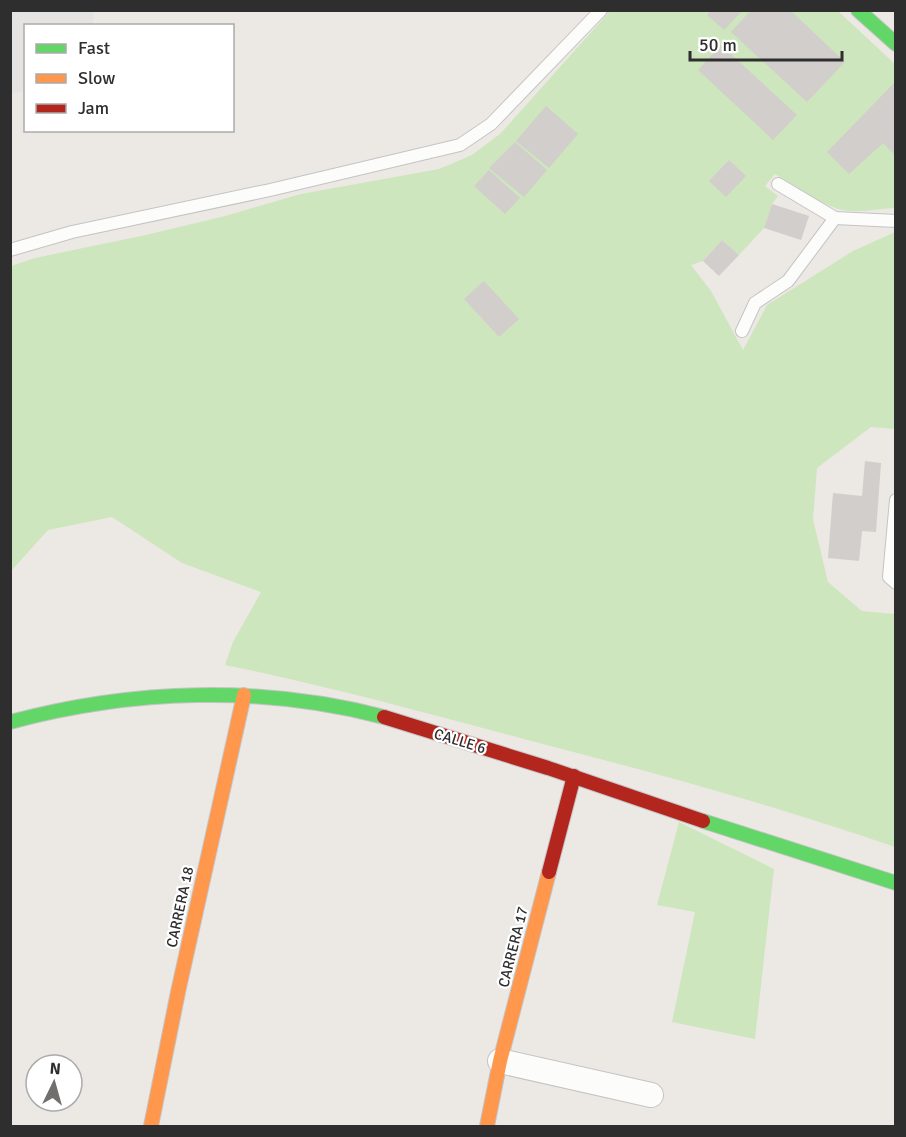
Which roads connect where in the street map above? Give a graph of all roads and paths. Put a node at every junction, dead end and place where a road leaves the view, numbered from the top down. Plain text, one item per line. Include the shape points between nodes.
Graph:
1 (601, 10) edge
2 (858, 10) edge
3 (896, 44) edge
4 (778, 184) dead end
5 (835, 218) junction
6 (896, 221) edge
7 (10, 250) edge
8 (742, 331) dead end
9 (896, 500) edge
10 (896, 584) edge
11 (244, 695) junction
12 (10, 722) edge
13 (574, 776) junction
14 (896, 883) edge
15 (500, 1061) junction
16 (651, 1095) dead end
17 (151, 1126) edge
18 (488, 1126) edge

1 - 7 lane via 491,124 460,145 72,232
2 - 3 main road
4 - 5 lane
5 - 6 lane
5 - 8 lane via 788,281 755,303
9 - 10 lane via 889,577
11 - 12 main road, CALLE 6 via 174,694 103,701
11 - 13 main road, CALLE 6 via 313,703 383,718
11 - 17 main road, CARRERA 18
13 - 14 main road, CALLE 6 via 823,862
13 - 15 main road, CARRERA 17
15 - 16 street
15 - 18 main road, CARRERA 17

